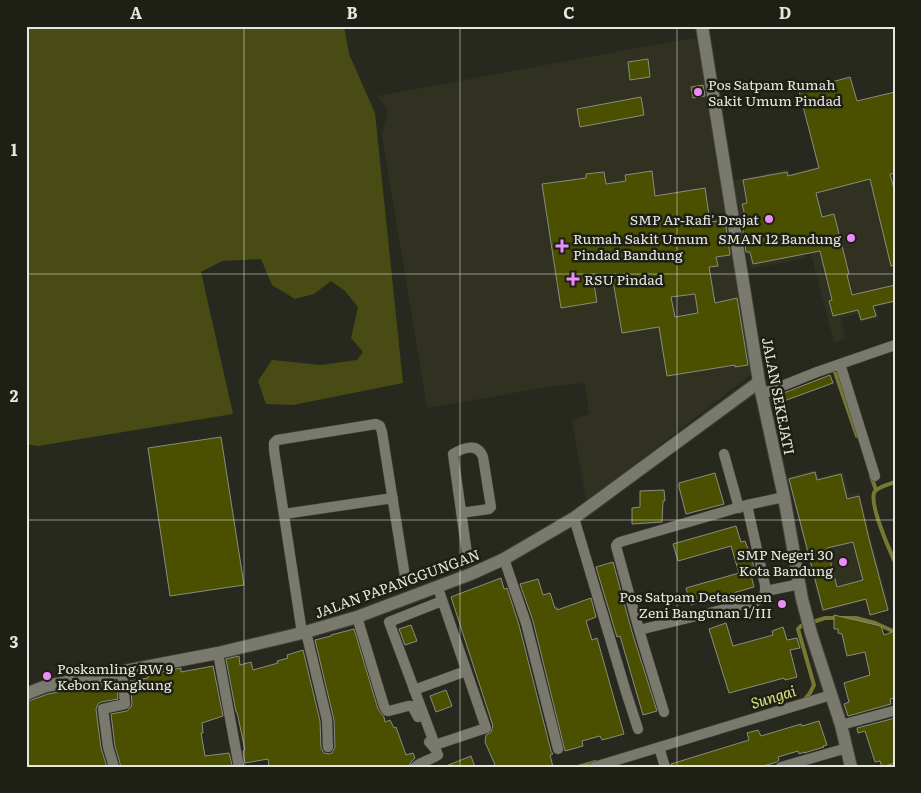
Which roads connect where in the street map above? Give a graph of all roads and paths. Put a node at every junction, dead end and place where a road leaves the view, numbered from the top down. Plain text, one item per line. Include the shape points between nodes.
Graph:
1 (702, 26) edge
2 (895, 345) edge
3 (840, 364) junction
4 (760, 388) junction
5 (724, 454) dead end
6 (875, 476) dead end
7 (784, 497) junction
8 (393, 498) junction
9 (743, 506) junction
10 (461, 513) junction
11 (284, 514) junction
12 (574, 518) junction
13 (504, 559) junction
14 (468, 561) dead end
15 (406, 583) dead end
16 (800, 584) junction
17 (438, 588) junction
18 (766, 591) junction
19 (442, 601) junction
20 (357, 617) junction
21 (639, 630) junction
22 (304, 633) junction
23 (218, 653) junction
24 (122, 671) junction
25 (466, 671) junction
26 (414, 690) junction
27 (26, 694) edge
28 (831, 695) junction
29 (893, 710) dead end
30 (664, 712) dead end
31 (841, 725) junction
32 (638, 729) dead end
33 (328, 747) dead end
34 (659, 747) junction
35 (847, 748) junction
36 (558, 749) dead end
37 (114, 767) edge
38 (239, 767) edge
39 (415, 767) edge
40 (594, 767) edge
41 (665, 767) edge
42 (781, 767) edge
43 (852, 767) edge

1 - 4 street, JALAN SEKEJATI
2 - 3 street
3 - 4 street
3 - 6 street
4 - 7 street, JALAN SEKEJATI
4 - 12 street, JALAN PAPANGGUNGAN
5 - 9 street
7 - 9 street
7 - 16 street, JALAN SEKEJATI
8 - 11 street
8 - 11 street via 382,432 378,425 300,436 274,443
8 - 15 street
9 - 18 street
9 - 21 street via 617,544
10 - 10 street via 452,454 468,447 476,448 483,457 492,506
10 - 14 street
11 - 22 street
12 - 13 street, JALAN PAPANGGUNGAN
12 - 32 street
13 - 17 street, JALAN PAPANGGUNGAN
13 - 36 street via 526,622
16 - 18 street
16 - 28 street, JALAN SEKEJATI
17 - 19 street
17 - 20 street, JALAN PAPANGGUNGAN
18 - 21 street via 760,600
19 - 25 street
19 - 26 street via 388,622
20 - 22 street, JALAN PAPANGGUNGAN
20 - 39 street via 386,711 412,706 438,755
21 - 30 street
22 - 23 street, JALAN PAPANGGUNGAN
22 - 33 street via 327,720
23 - 24 street, JALAN PAPANGGUNGAN
23 - 38 street
24 - 27 street, JALAN PAPANGGUNGAN via 46,686
24 - 37 street via 126,704 103,709
25 - 26 street
25 - 26 street via 486,728 435,745
28 - 31 street, JALAN SEKEJATI
28 - 34 street
29 - 31 street
31 - 35 street, JALAN SEKEJATI
34 - 40 street
34 - 41 street
35 - 42 street
35 - 43 street, JALAN SEKEJATI

